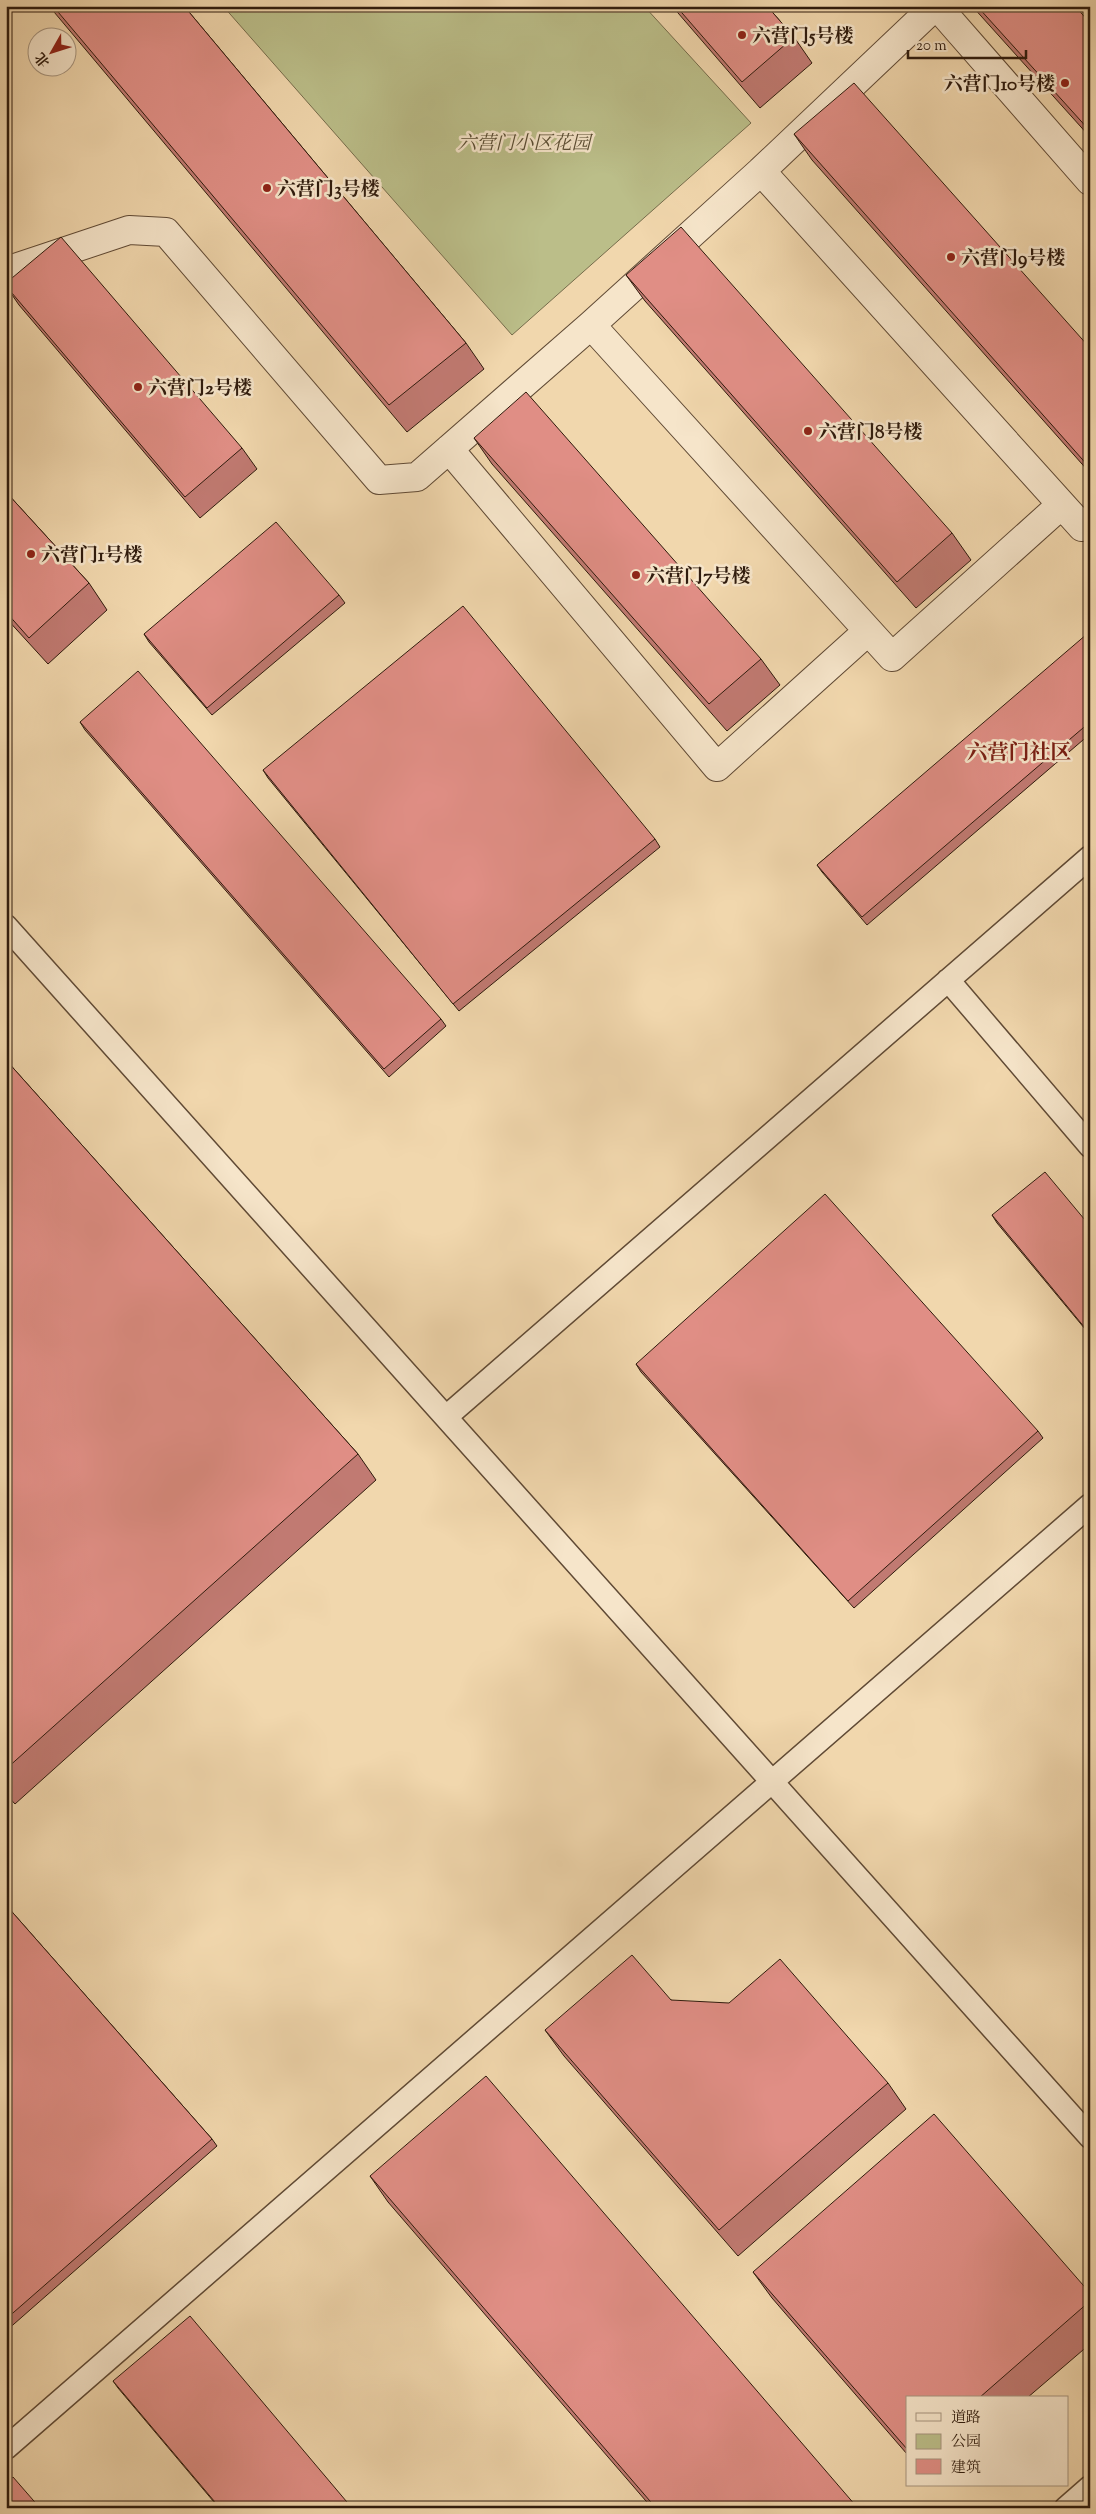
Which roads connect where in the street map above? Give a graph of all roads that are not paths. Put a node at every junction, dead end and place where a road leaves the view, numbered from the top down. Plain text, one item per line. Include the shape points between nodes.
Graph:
1 (936, 6) edge
2 (761, 171) junction
3 (1090, 181) edge
4 (6, 271) edge
5 (592, 325) junction
6 (449, 449) junction
7 (1061, 505) junction
8 (1090, 520) edge
9 (868, 631) junction
10 (1090, 857) edge
11 (6, 926) edge
12 (948, 980) junction
13 (1090, 1146) edge
14 (446, 1417) junction
15 (1090, 1505) edge
16 (771, 1780) junction
17 (1090, 2136) edge
18 (6, 2448) edge
19 (1090, 2487) edge
20 (1066, 2508) edge

1 - 2 street
1 - 3 street
2 - 5 street
2 - 7 street
4 - 6 street via 129,230 166,232 379,480 417,477
5 - 6 street
5 - 9 street
6 - 9 street via 718,767
7 - 8 street via 1082,528
7 - 9 street via 892,657
10 - 12 lane
11 - 14 lane
12 - 13 lane
12 - 14 lane
14 - 16 lane
15 - 16 lane
16 - 17 lane
16 - 18 lane
19 - 20 lane

